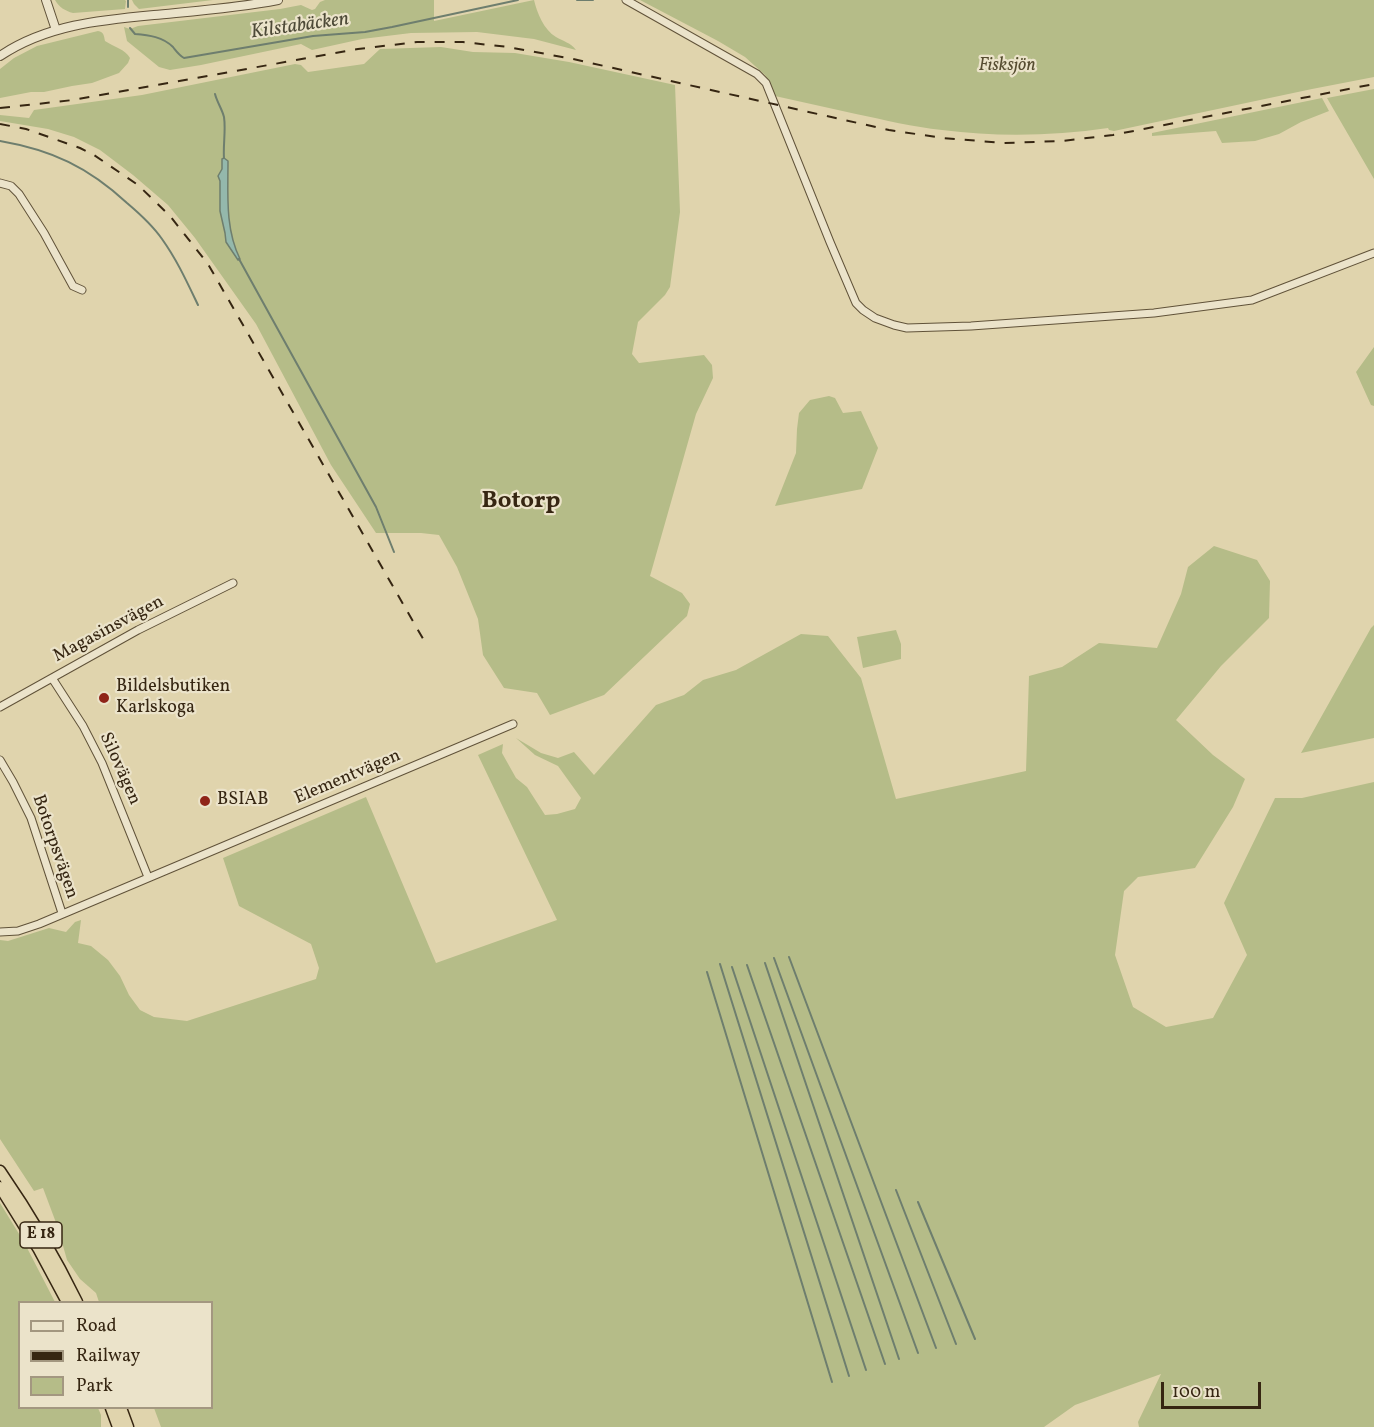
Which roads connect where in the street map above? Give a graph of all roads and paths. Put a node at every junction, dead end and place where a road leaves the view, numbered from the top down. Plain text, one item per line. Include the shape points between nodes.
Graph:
1 (46, 0) edge
2 (278, 0) edge
3 (626, 0) edge
4 (56, 30) junction
5 (0, 56) edge
6 (0, 183) edge
7 (1374, 253) edge
8 (82, 290) dead end
9 (233, 583) dead end
10 (52, 678) junction
11 (0, 707) edge
12 (513, 724) dead end
13 (0, 760) edge
14 (148, 877) junction
15 (62, 913) junction
16 (0, 932) edge
17 (0, 1171) edge
18 (0, 1187) edge
19 (66, 1301) edge
20 (76, 1301) edge
21 (112, 1409) edge
22 (121, 1409) edge
23 (120, 1426) edge

1 - 4 street
2 - 4 street
3 - 7 street via 757,74 766,83 856,303 874,318 894,325 971,326 1114,317 1252,300
4 - 5 street
6 - 8 street via 19,194 73,286
9 - 10 street, Magasinsvägen
10 - 11 street, Magasinsvägen
10 - 14 street, Silovägen via 102,762
12 - 14 street, Elementvägen
13 - 15 street, Botorpsvägen via 31,818
14 - 15 street, Elementvägen
15 - 16 street, Elementvägen via 18,931
17 - 20 highway, E 18
18 - 19 highway, E 18
21 - 23 highway
22 - 23 highway

